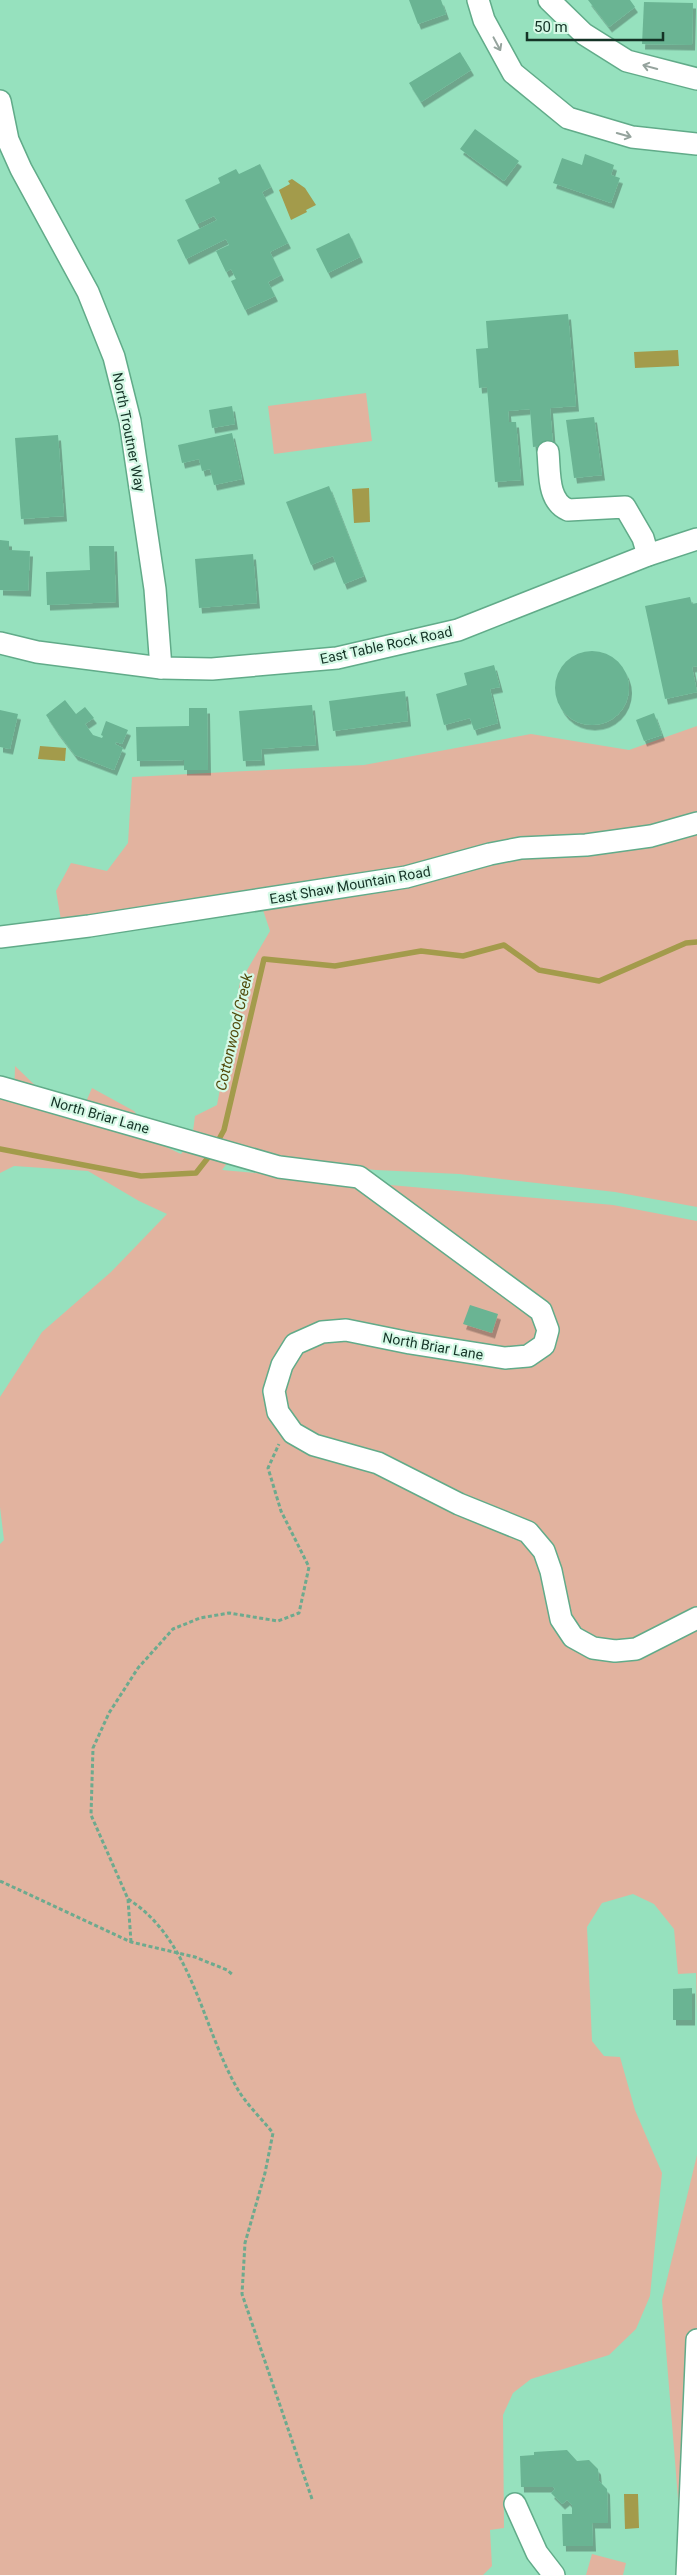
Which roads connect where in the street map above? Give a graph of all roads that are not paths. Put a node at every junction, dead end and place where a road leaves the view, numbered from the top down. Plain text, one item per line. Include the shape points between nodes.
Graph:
1 (478, 0) edge
2 (549, 0) edge
3 (697, 79) edge
4 (0, 101) edge
5 (697, 144) edge
6 (548, 452) dead end
7 (697, 539) edge
8 (648, 555) junction
9 (0, 643) edge
10 (161, 668) junction
11 (697, 823) edge
12 (0, 937) edge
13 (0, 1087) edge
14 (697, 1618) edge
15 (697, 2340) edge
16 (515, 2504) dead end
17 (554, 2575) edge
18 (687, 2575) edge

1 -> 5 street via 484,20 513,73 568,118 632,137
3 -> 2 street via 627,61 584,34
4 - 10 street, North Troutner Way via 8,140 20,169 88,292 114,358 134,449 155,589
6 - 8 street via 552,490 561,507 568,510 625,507
7 - 8 street, East Table Rock Road
8 - 10 street, East Table Rock Road via 458,630 412,641 337,658 212,668
9 - 10 street, East Table Rock Road via 37,652
11 - 12 street, East Shaw Mountain Road via 651,836 586,846 521,848 406,877
13 - 14 street, North Briar Lane via 279,1167 359,1178 541,1311 548,1330 544,1346 528,1356 505,1358 346,1330 322,1332 295,1344 282,1365 274,1391 278,1412 293,1433 314,1445 378,1463 460,1504 528,1532 544,1551 561,1619 573,1637 593,1648 614,1651 636,1648
15 - 18 street
16 - 17 street via 537,2553

